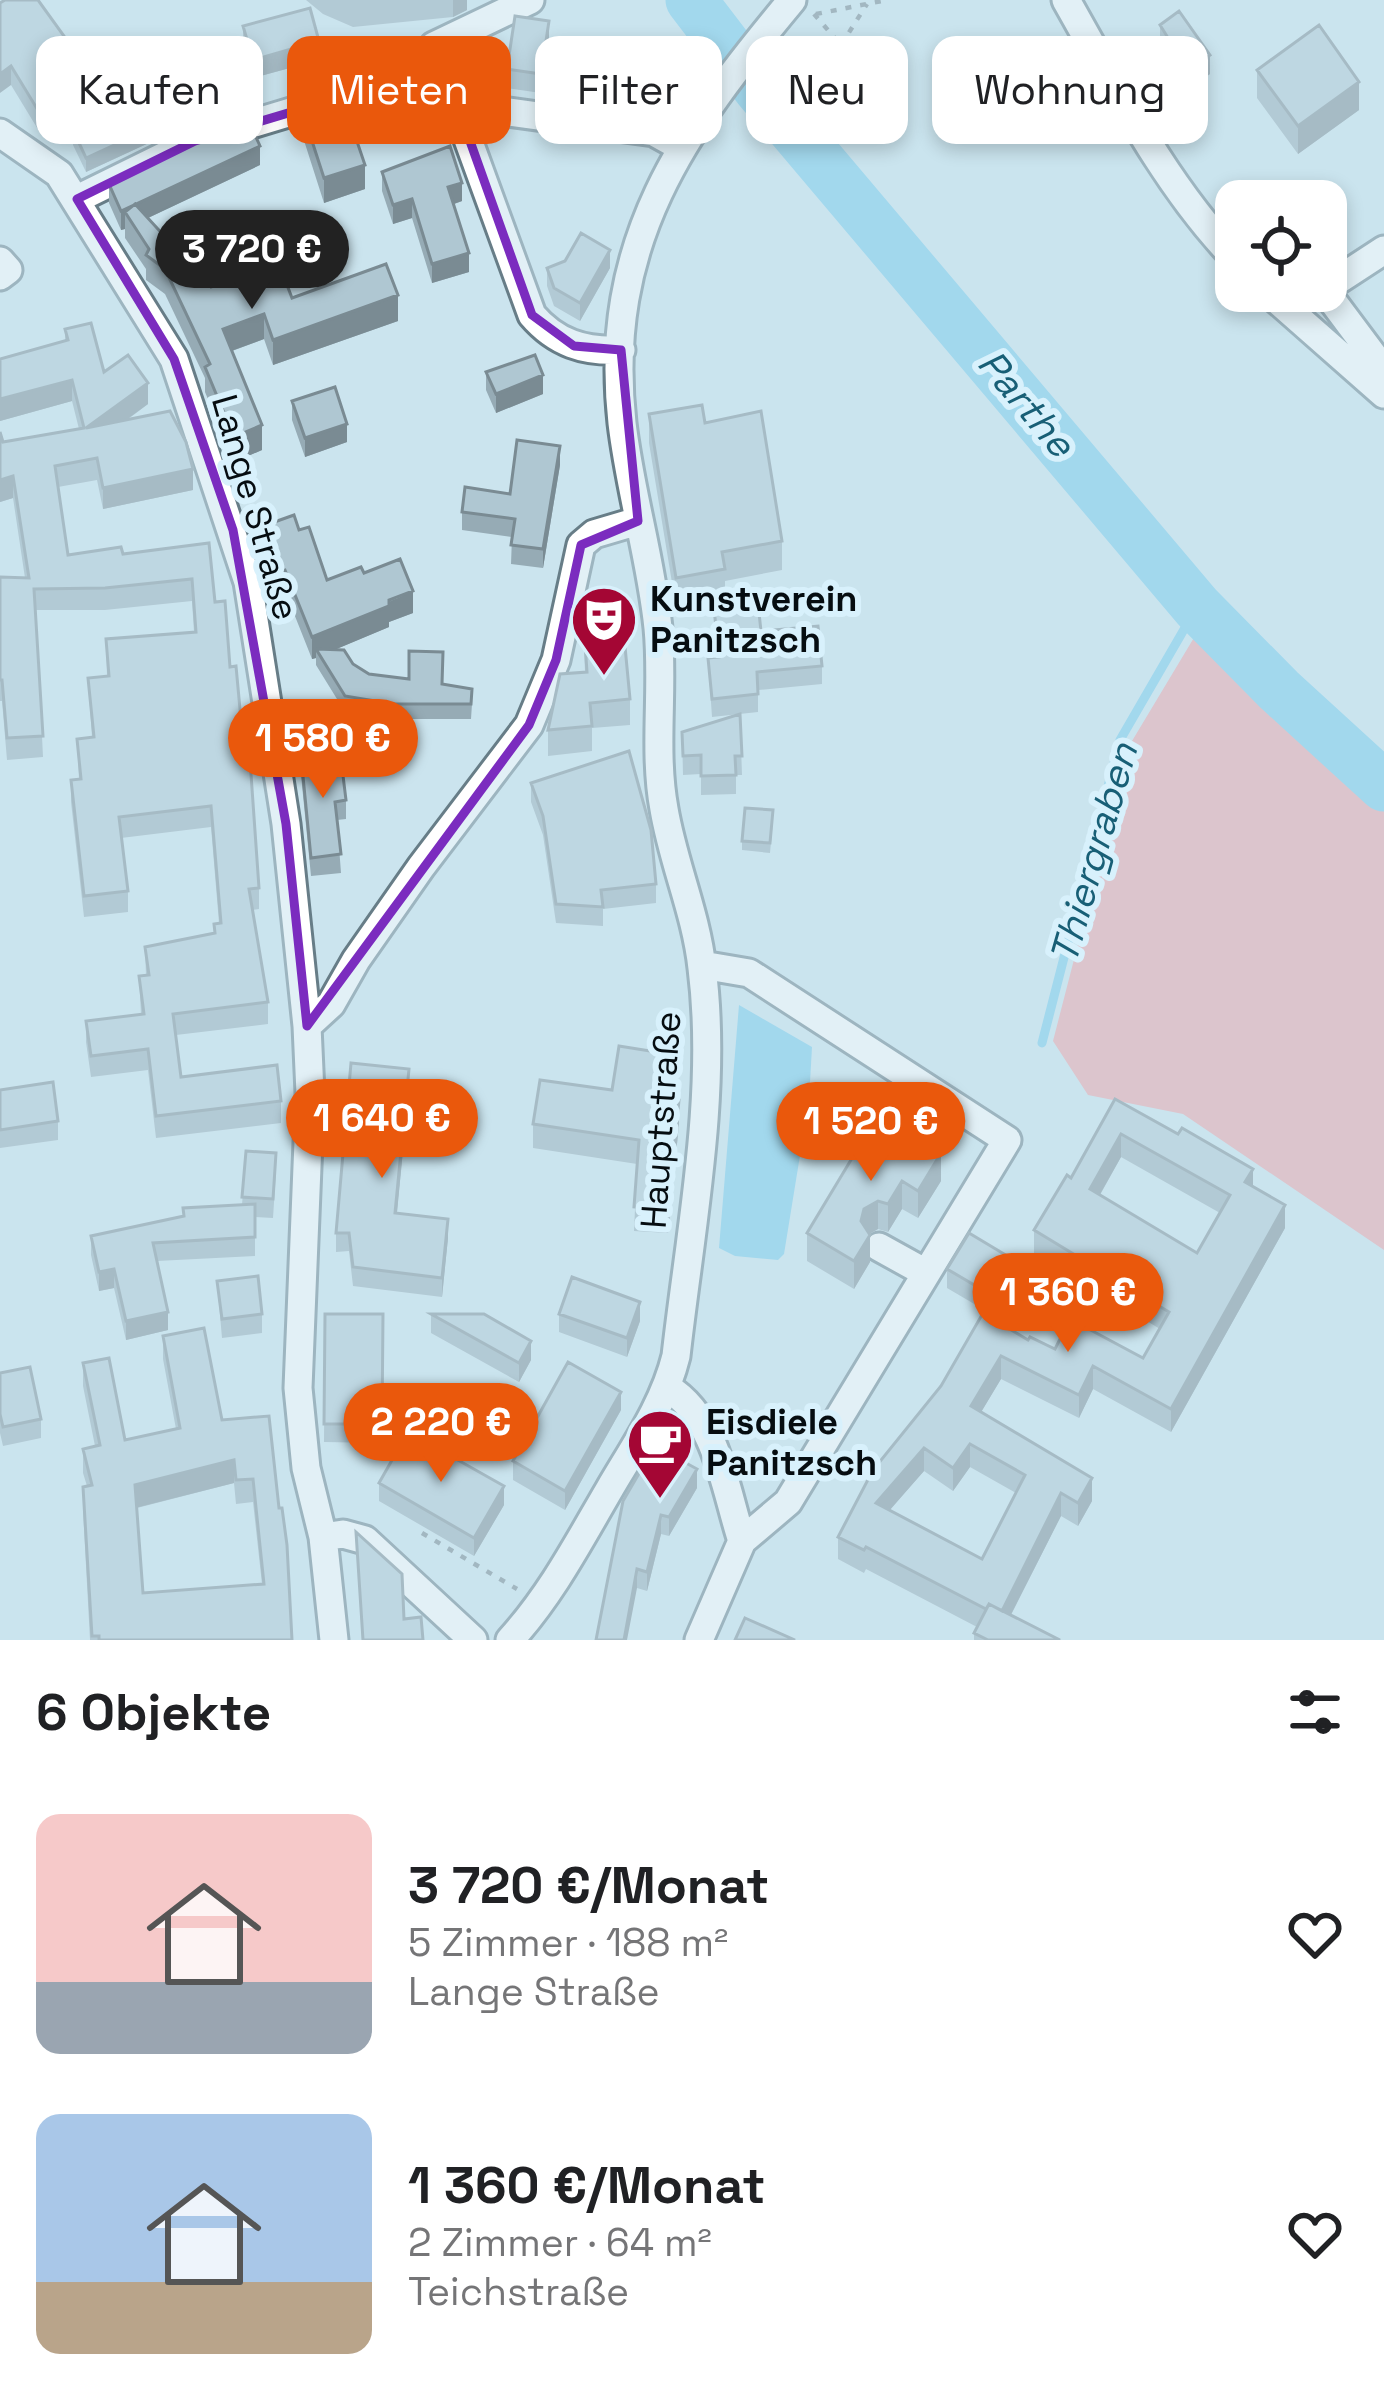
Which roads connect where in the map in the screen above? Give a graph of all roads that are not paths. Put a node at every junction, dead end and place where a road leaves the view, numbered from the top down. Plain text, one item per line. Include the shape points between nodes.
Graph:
1 (530, 0) edge
2 (792, 0) edge
3 (1066, 0) edge
4 (455, 36) edge
5 (511, 112) edge
6 (287, 114) edge
7 (0, 133) edge
8 (470, 144) edge
9 (681, 146) junction
10 (77, 199) junction
11 (1215, 234) edge
12 (1384, 250) edge
13 (1347, 275) edge
14 (1289, 312) edge
15 (1340, 312) edge
16 (621, 350) junction
17 (1384, 370) edge
18 (1384, 394) edge
19 (638, 521) junction
20 (702, 965) junction
21 (307, 1026) junction
22 (879, 1247) dead end
23 (926, 1273) junction
24 (668, 1388) junction
25 (323, 1537) junction
26 (742, 1540) junction
27 (334, 1640) edge
28 (473, 1640) edge
29 (511, 1640) edge
30 (699, 1640) edge

1 - 4 street
2 - 9 street, Hauptstraße
3 - 11 street
5 - 9 street via 654,132
6 - 10 street via 195,142
7 - 10 street, Lange Straße via 58,174
8 - 16 street via 532,315 574,346
9 - 16 street, Hauptstraße via 632,263
10 - 21 street, Lange Straße via 174,359 233,530 286,824
12 - 13 street
14 - 18 street
15 - 17 street
16 - 19 street, Hauptstraße via 621,420
19 - 20 street, Hauptstraße via 658,629 664,813
19 - 21 street via 581,545 556,660 529,724 331,1004
20 - 23 street via 749,973 1007,1140
20 - 24 street, Hauptstraße via 708,1032 701,1125
21 - 25 street, Lange Straße via 298,1388
22 - 23 street
23 - 26 street via 788,1502
24 - 26 street via 689,1401 707,1431
24 - 29 street, Hauptstraße via 542,1604
25 - 27 street, Lange Straße
25 - 28 street via 365,1540
26 - 30 street

